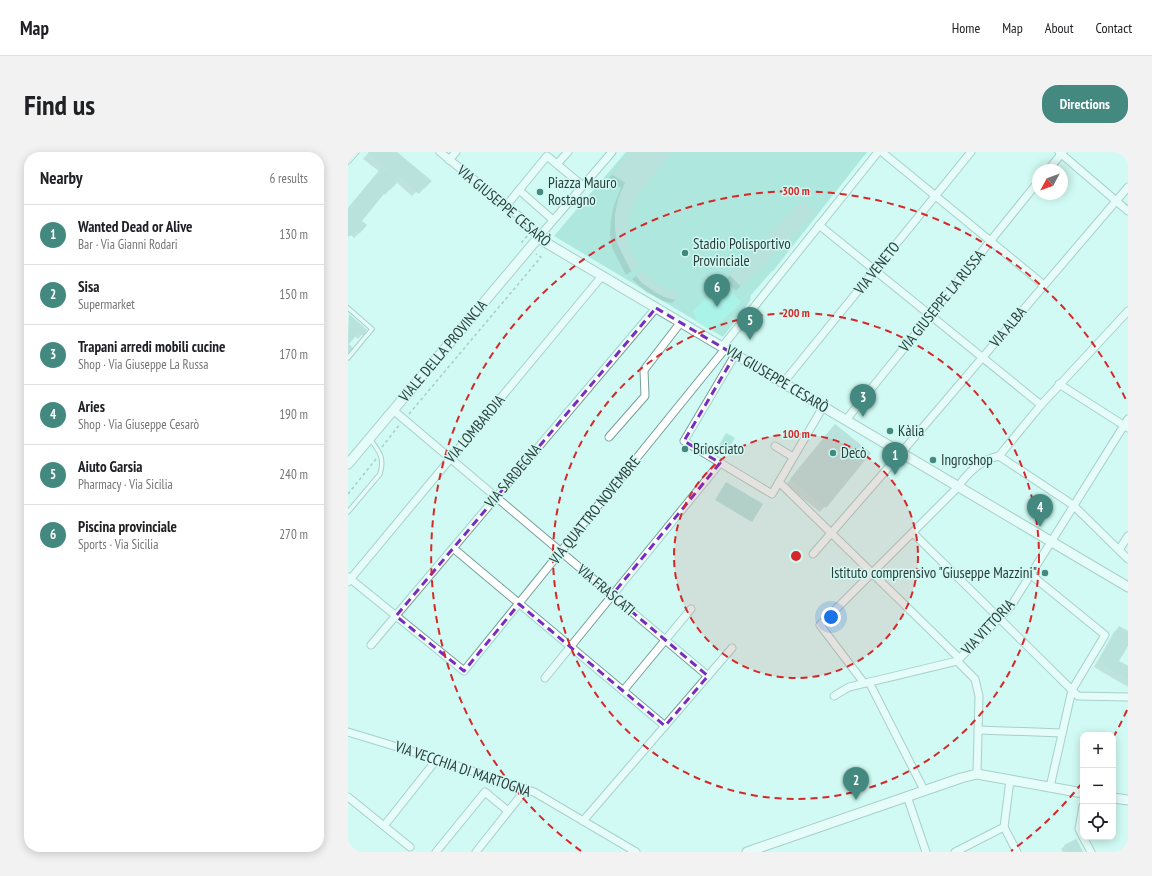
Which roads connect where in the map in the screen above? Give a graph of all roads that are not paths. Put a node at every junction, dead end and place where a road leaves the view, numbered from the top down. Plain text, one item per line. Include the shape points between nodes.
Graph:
1 (357, 152) edge
2 (440, 152) edge
3 (456, 152) edge
4 (612, 152) edge
5 (878, 152) edge
6 (882, 152) edge
7 (971, 152) edge
8 (1061, 153) edge
9 (566, 154) edge
10 (449, 160) junction
11 (348, 162) edge
12 (557, 164) junction
13 (1053, 164) edge
14 (583, 186) junction
15 (1128, 187) edge
16 (519, 190) junction
17 (1032, 190) edge
18 (935, 196) junction
19 (1116, 201) junction
20 (506, 206) junction
21 (1128, 211) edge
22 (553, 220) junction
23 (819, 226) junction
24 (538, 238) junction
25 (990, 242) junction
26 (875, 271) junction
27 (602, 276) junction
28 (1044, 286) junction
29 (348, 308) edge
30 (656, 308) junction
31 (1128, 311) edge
32 (931, 316) junction
33 (681, 322) junction
34 (724, 348) junction
35 (735, 355) junction
36 (348, 358) edge
37 (982, 358) junction
38 (783, 383) junction
39 (1059, 384) junction
40 (1041, 405) junction
41 (823, 407) junction
42 (393, 410) junction
43 (846, 420) junction
44 (1124, 425) edge
45 (609, 437) dead end
46 (370, 438) junction
47 (775, 446) dead end
48 (901, 453) junction
49 (999, 456) junction
50 (793, 457) junction
51 (450, 458) junction
52 (348, 464) edge
53 (718, 466) junction
54 (781, 484) junction
55 (958, 487) junction
56 (496, 497) junction
57 (1073, 505) junction
58 (348, 512) edge
59 (831, 533) junction
60 (913, 533) junction
61 (1128, 536) edge
62 (1050, 541) junction
63 (453, 548) junction
64 (1119, 550) junction
65 (561, 552) junction
66 (814, 554) dead end
67 (1128, 559) edge
68 (872, 573) junction
69 (1030, 574) junction
70 (349, 579) edge
71 (1128, 587) edge
72 (612, 595) junction
73 (519, 604) junction
74 (691, 609) dead end
75 (396, 616) junction
76 (999, 618) junction
77 (666, 640) junction
78 (371, 645) dead end
79 (571, 647) junction
80 (732, 648) dead end
81 (958, 659) junction
82 (708, 676) junction
83 (545, 678) dead end
84 (866, 682) junction
85 (1072, 690) junction
86 (623, 691) junction
87 (834, 696) dead end
88 (1128, 697) edge
89 (665, 726) junction
90 (978, 730) junction
91 (348, 732) edge
92 (1062, 733) junction
93 (437, 759) junction
94 (977, 774) junction
95 (1010, 780) junction
96 (1050, 787) junction
97 (526, 789) junction
98 (924, 790) junction
99 (1080, 792) edge
100 (907, 796) junction
101 (348, 797) edge
102 (1116, 798) edge
103 (1128, 800) edge
104 (508, 812) junction
105 (583, 822) junction
106 (384, 826) junction
107 (1004, 827) junction
108 (1085, 840) edge
109 (410, 847) dead end
110 (751, 851) edge
111 (436, 852) edge
112 (476, 852) edge
113 (636, 852) edge
114 (926, 852) edge
115 (955, 852) edge
116 (1017, 852) edge
117 (1091, 852) edge

1 - 11 lane
2 - 10 street, VIA GIUSEPPE CESARÒ
3 - 10 street
4 - 14 street
5 - 23 street, VIA QUATTRO NOVEMBRE
6 - 18 street
7 - 18 street, VIA VENETO
8 - 13 street
8 - 19 street
9 - 12 street
10 - 20 street, VIA GIUSEPPE CESARÒ
12 - 14 street
12 - 16 street via 547,156
14 - 22 street
15 - 19 street, VIA ALBA
16 - 20 street
16 - 22 street
17 - 25 street, VIA GIUSEPPE LA RUSSA
18 - 25 street
18 - 26 street, VIA VENETO
19 - 21 street
19 - 28 street, VIA ALBA
20 - 24 street, VIA GIUSEPPE CESARÒ via 530,225
22 - 24 street
23 - 26 street
23 - 34 street, VIA QUATTRO NOVEMBRE
24 - 27 street, VIA GIUSEPPE CESARÒ
24 - 42 street, VIALE DELLA PROVINCIA
25 - 28 street
25 - 32 street, VIA GIUSEPPE LA RUSSA
26 - 32 street
26 - 38 street, VIA VENETO
27 - 30 street, VIA GIUSEPPE CESARÒ
27 - 51 street, VIA LOMBARDIA
28 - 37 street, VIA ALBA
29 - 36 lane via 372,329
30 - 33 street, VIA GIUSEPPE CESARÒ
30 - 56 street, VIA SARDEGNA
31 - 39 street
32 - 37 street
32 - 43 street, VIA GIUSEPPE LA RUSSA
33 - 34 street, VIA GIUSEPPE CESARÒ
33 - 45 street via 644,370 645,396
34 - 35 street, VIA GIUSEPPE CESARÒ
34 - 65 street, VIA QUATTRO NOVEMBRE
35 - 38 street, VIA GIUSEPPE CESARÒ
35 - 53 street via 684,441
37 - 40 street
37 - 48 street, VIA ALBA
38 - 41 street, VIA GIUSEPPE CESARÒ
39 - 40 street
39 - 44 street
40 - 49 street
41 - 43 street, VIA GIUSEPPE CESARÒ
41 - 50 street
42 - 46 street, VIALE DELLA PROVINCIA
42 - 51 street, VIA FRASCATI
43 - 48 street, VIA GIUSEPPE CESARÒ
44 - 57 street, VIA VITTORIA
46 - 52 street, VIALE DELLA PROVINCIA
46 - 58 lane via 383,462 382,468 380,474
47 - 50 street
48 - 55 street, VIA GIUSEPPE CESARÒ
48 - 59 street, VIA ALBA
49 - 55 street via 988,459 966,475
49 - 57 street
50 - 54 street
51 - 56 street, VIA FRASCATI
51 - 70 street, VIA LOMBARDIA
53 - 54 street via 772,494
53 - 72 street
54 - 59 street
55 - 60 street
55 - 62 street, VIA GIUSEPPE CESARÒ
56 - 63 street, VIA SARDEGNA
56 - 65 street, VIA FRASCATI
57 - 62 street, VIA VITTORIA
57 - 64 street
59 - 66 street, VIA ALBA
59 - 68 street
60 - 68 street
60 - 76 street
61 - 64 street
62 - 69 street, VIA VITTORIA
62 - 71 street, VIA GIUSEPPE CESARÒ
63 - 73 street
63 - 75 street, VIA SARDEGNA
64 - 67 street
65 - 72 street, VIA FRASCATI
65 - 73 street, VIA QUATTRO NOVEMBRE
68 - 81 street
68 - 84 street via 820,625
69 - 76 street, VIA VITTORIA via 1011,606
69 - 85 street via 1105,635
70 - 75 street
72 - 77 street, VIA FRASCATI
72 - 79 street
73 - 75 street, VIA QUATTRO NOVEMBRE via 464,671
73 - 79 street
74 - 77 street
75 - 78 street, VIA SARDEGNA
76 - 81 street, VIA VITTORIA
76 - 85 street
77 - 82 street, VIA FRASCATI
77 - 86 street
79 - 83 street
79 - 86 street
80 - 82 street
81 - 84 street, VIA VITTORIA
81 - 90 street via 975,680 979,696
82 - 89 street
84 - 87 street, VIA VITTORIA via 849,687
84 - 98 street
85 - 88 street via 1078,696
85 - 92 street
86 - 89 street
89 - 105 street
90 - 92 street
90 - 94 street
91 - 93 street, VIA VECCHIA DI MARTOGNA
92 - 96 street
93 - 97 street, VIA VECCHIA DI MARTOGNA
93 - 106 street
94 - 95 street
94 - 98 street
95 - 96 street
95 - 107 street
96 - 99 street
97 - 104 street
97 - 105 street, VIA VECCHIA DI MARTOGNA
98 - 100 street
100 - 110 street
100 - 114 street
101 - 106 street
102 - 103 street
104 - 111 street via 485,792
104 - 112 street
105 - 113 street, VIA VECCHIA DI MARTOGNA
106 - 109 street
107 - 115 street
107 - 116 street
108 - 117 street

